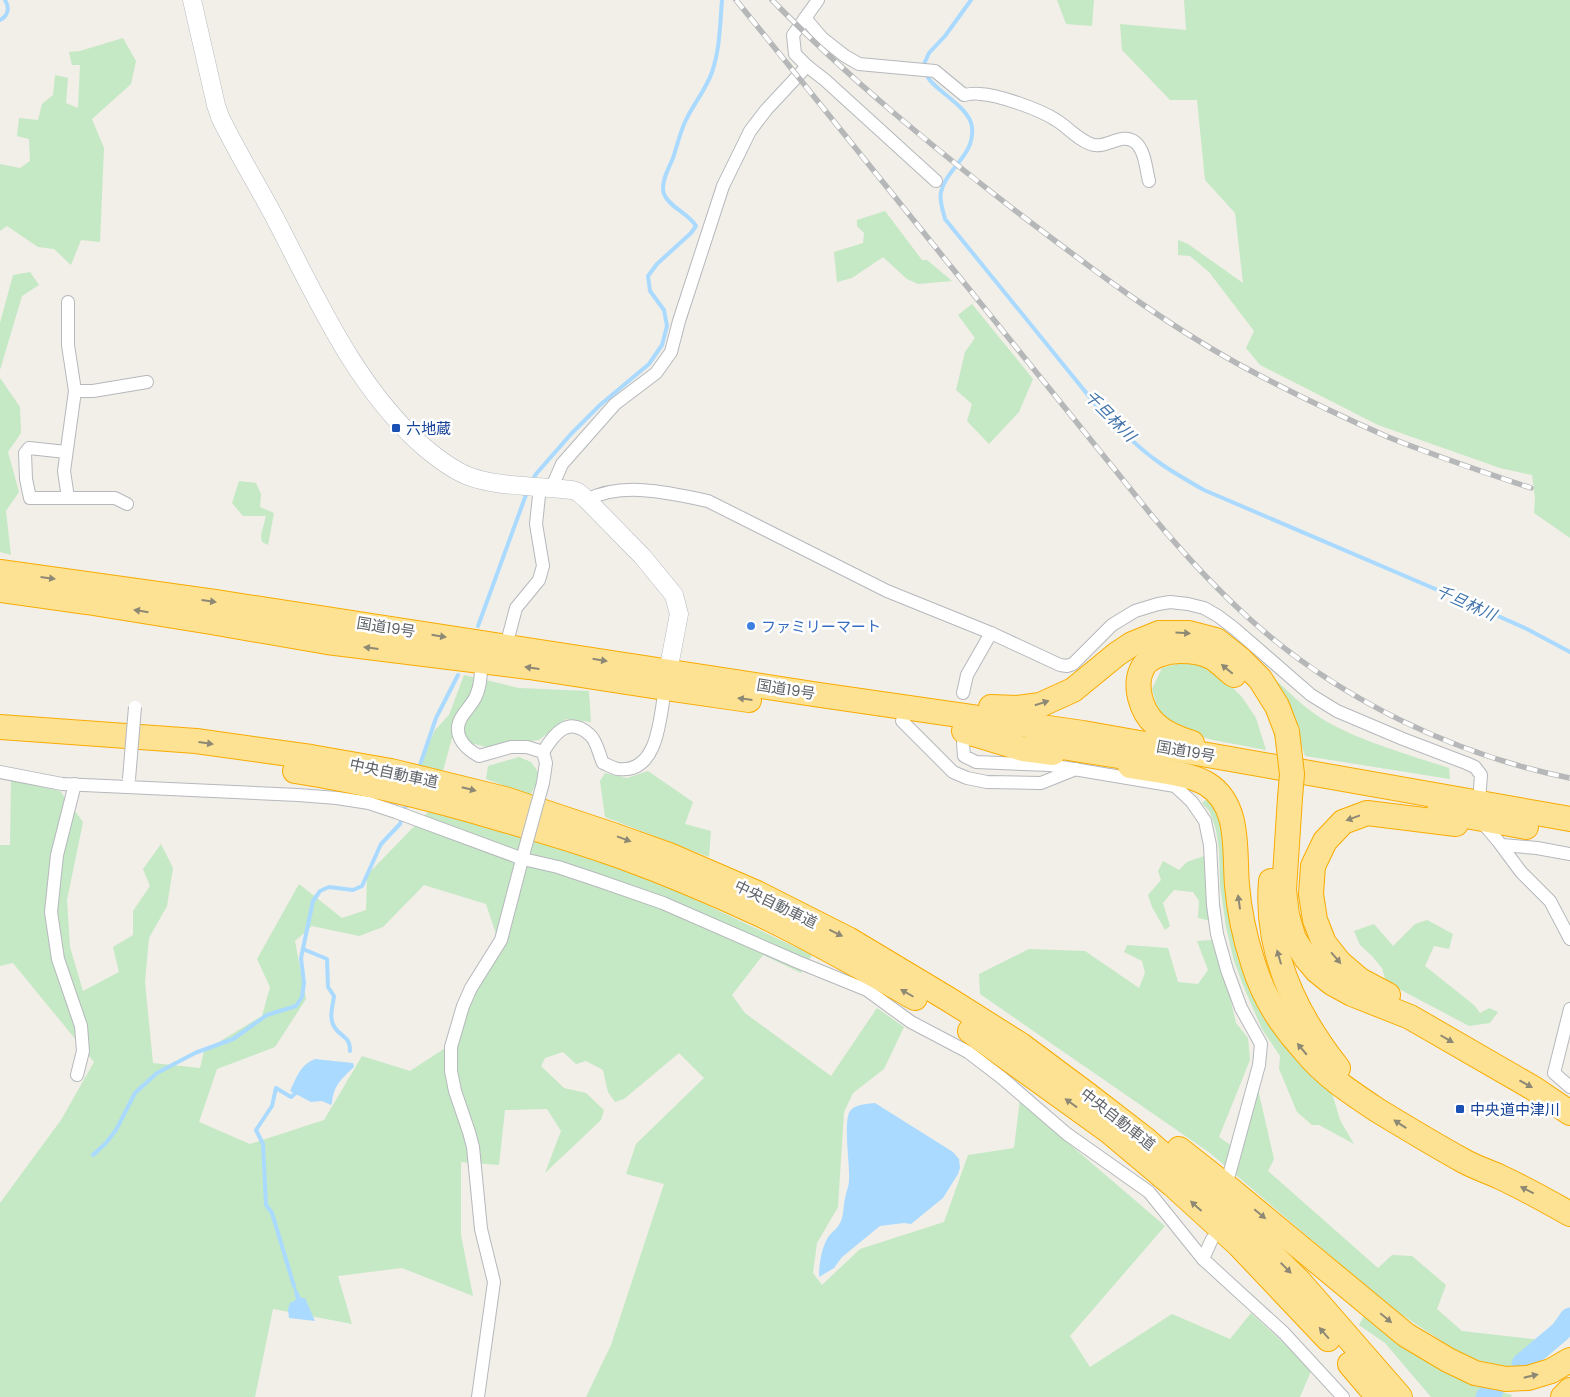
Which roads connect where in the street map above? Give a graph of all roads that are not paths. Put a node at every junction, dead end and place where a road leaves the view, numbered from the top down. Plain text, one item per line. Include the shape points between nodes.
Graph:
1 (192, 0) edge
2 (818, 0) edge
3 (805, 18) junction
4 (806, 66) junction
5 (936, 181) dead end
6 (1149, 181) dead end
7 (68, 302) dead end
8 (147, 382) dead end
9 (74, 391) junction
10 (66, 452) junction
11 (538, 486) junction
12 (68, 498) junction
13 (588, 500) junction
14 (127, 504) dead end
15 (0, 572) edge
16 (0, 590) edge
17 (991, 633) junction
18 (506, 646) junction
19 (481, 662) junction
20 (666, 679) junction
21 (963, 692) dead end
22 (820, 695) junction
23 (135, 707) dead end
24 (902, 722) junction
25 (0, 728) edge
26 (1280, 735) junction
27 (964, 737) junction
28 (0, 744) edge
29 (543, 752) junction
30 (1076, 769) junction
31 (0, 772) edge
32 (128, 783) junction
33 (75, 784) junction
34 (1422, 793) junction
35 (1284, 797) junction
36 (1570, 819) edge
37 (1486, 823) junction
38 (1570, 834) edge
39 (1570, 854) edge
40 (523, 855) junction
41 (1570, 939) edge
42 (1570, 1009) edge
43 (1410, 1017) junction
44 (1021, 1045) junction
45 (77, 1074) dead end
46 (1570, 1087) edge
47 (1366, 1102) junction
48 (1570, 1113) edge
49 (1229, 1175) dead end
50 (1569, 1214) edge
51 (1212, 1239) dead end
52 (1203, 1259) junction
53 (1570, 1360) edge
54 (1570, 1390) edge
55 (478, 1397) edge
56 (1343, 1397) edge
57 (1378, 1397) edge
58 (1400, 1397) edge
59 (1563, 1397) edge

1 - 11 street via 220,117 317,300 362,377 414,438 446,465 468,476
2 - 3 street
3 - 4 street via 793,35 795,54
3 - 6 street via 822,38 859,64 935,71 964,95 989,95 1037,110 1096,146 1120,139 1133,140 1140,147
4 - 5 street
4 - 11 street via 750,131 723,186 670,352 656,373 615,404 568,458
7 - 9 street via 68,345
8 - 9 street
9 - 10 street
10 - 12 street via 64,471
10 - 12 street via 29,448 25,454 26,479 30,498
11 - 13 street via 572,490
11 - 18 street via 536,524 542,566 539,580 516,608
12 - 14 street via 115,498
13 - 17 street via 599,494 636,490 708,501 887,591
13 - 20 street via 674,595 679,614
15 -> 18 highway, 国道19号
19 -> 16 highway, 国道19号 via 327,642
17 - 21 street via 966,675
17 - 37 street via 1067,666 1073,664 1112,625 1135,610 1170,602 1204,608 1235,629 1311,695 1337,711 1475,768 1481,775
18 -> 20 highway, 国道19号
20 -> 19 highway, 国道19号
19 - 29 street via 479,690 458,723 458,737 467,749 479,756 527,747
20 - 22 highway, 国道19号
24 -> 20 highway, 国道19号
20 - 29 street via 654,744 649,756 634,767 618,769 604,763 590,735 575,727 560,730
22 -> 26 highway via 886,694 950,705 1018,708 1040,705 1073,690 1132,644 1159,633 1189,632 1216,640 1260,679 1276,706
22 - 34 highway, 国道19号 via 1083,733
23 - 32 street, bridge
24 - 27 highway, 国道19号
24 - 30 street via 953,772 967,778 986,782 1041,783
25 -> 44 highway, 中央自動車道 via 196,741 311,757 391,771 505,799 669,855 757,893 848,940
26 -> 34 highway via 1246,685 1213,657 1194,650 1169,651 1143,666 1138,680 1142,706 1154,724 1171,735 1210,748 1371,776
26 - 35 highway via 1279,761
27 - 30 street via 964,756 976,762
27 - 37 highway, 国道19号 via 1415,806
47 -> 27 highway via 1320,1069 1282,1024 1267,999 1243,929 1232,818 1220,795 1207,784 1189,777
57 -> 28 highway, 中央自動車道 via 1239,1245 1110,1132 985,1040 937,1010 760,915 620,856 452,804 377,787 320,775 182,756
29 - 40 street, bridge via 546,763 543,783
30 - 49 street via 1175,786 1206,821 1217,934 1242,1008 1261,1044 1259,1065
31 - 33 street
32 - 33 street
32 - 40 street via 327,797 369,803
33 - 45 street via 57,855 51,912 58,959 81,1026 83,1051
34 - 37 highway, 国道19号
35 - 43 highway via 1284,890 1294,938 1316,971 1332,983
47 -> 35 highway via 1313,1035 1288,988 1279,959 1270,920 1269,898
36 - 37 highway, 国道19号
37 - 38 highway via 1514,832 1529,828
37 - 39 street via 1537,848
37 - 41 street via 1521,872 1550,901
37 -> 43 highway via 1368,813 1343,822 1325,841 1313,866 1311,894 1315,920 1324,943 1339,962 1360,980 1390,996
40 - 52 street via 663,904 867,990 911,1022 968,1052 1067,1134 1148,1192
40 - 55 street via 501,940 471,988 451,1047 451,1071 471,1140 481,1229 494,1282
42 - 46 street via 1554,1073
43 -> 48 highway
44 -> 53 highway via 1098,1087 1231,1190 1406,1334 1448,1360 1475,1373 1506,1379 1528,1378 1551,1371
44 -> 58 highway, 中央自動車道 via 1145,1139 1248,1230 1298,1281
50 -> 47 highway via 1526,1189 1463,1161
51 - 52 street
52 - 56 street via 1284,1333
54 - 59 highway

